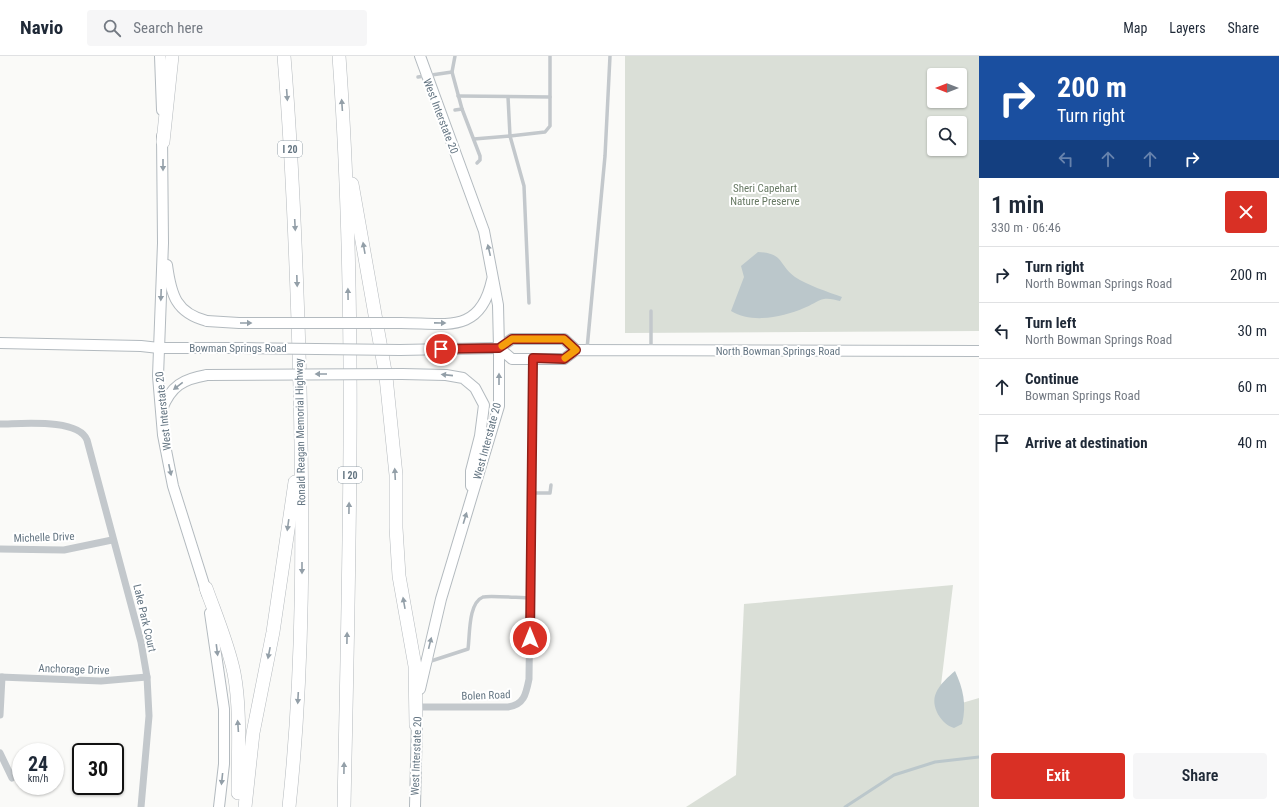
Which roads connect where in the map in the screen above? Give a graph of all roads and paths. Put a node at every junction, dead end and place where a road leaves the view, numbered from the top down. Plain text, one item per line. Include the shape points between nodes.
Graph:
1 (160, 56) edge
2 (172, 56) edge
3 (284, 56) edge
4 (339, 56) edge
5 (420, 56) edge
6 (455, 56) edge
7 (550, 56) edge
8 (610, 56) edge
9 (452, 72) junction
10 (422, 76) junction
11 (458, 96) junction
12 (508, 97) junction
13 (550, 97) junction
14 (462, 109) junction
15 (455, 110) dead end
16 (510, 136) junction
17 (474, 139) junction
18 (163, 142) junction
19 (345, 144) junction
20 (476, 163) dead end
21 (163, 243) junction
22 (493, 276) junction
23 (529, 303) dead end
24 (652, 310) dead end
25 (0, 343) edge
26 (159, 348) junction
27 (499, 348) junction
28 (576, 350) junction
29 (587, 350) junction
30 (652, 350) junction
31 (979, 351) edge
32 (533, 358) junction
33 (161, 412) junction
34 (0, 424) edge
35 (301, 445) junction
36 (551, 485) dead end
37 (531, 493) junction
38 (470, 504) junction
39 (112, 540) junction
40 (0, 549) edge
41 (206, 588) junction
42 (530, 598) junction
43 (425, 663) junction
44 (147, 676) junction
45 (1, 677) edge
46 (418, 708) junction
47 (0, 714) edge
48 (416, 725) junction
49 (0, 753) edge
50 (12, 778) dead end
51 (141, 807) edge
52 (219, 807) edge
53 (238, 807) edge
54 (245, 807) edge
55 (290, 807) edge
56 (344, 807) edge
57 (415, 807) edge

1 - 18 main road, West Interstate 20
2 - 18 highway
3 -> 35 highway, Ronald Reagan Memorial Highway / I 20 via 295,227
19 -> 4 highway, I 20
5 - 10 main road, West Interstate 20
6 - 9 lane
7 - 13 lane
8 - 29 lane via 605,156
9 - 10 lane
9 - 11 lane
22 -> 10 main road, West Interstate 20 via 476,204
11 - 12 lane
11 - 14 lane
12 - 13 lane
12 - 16 lane
13 - 16 lane via 550,126 545,132
14 - 15 lane
14 - 17 lane
16 - 17 lane
16 - 23 lane via 525,192
17 - 20 lane via 480,159
18 -> 21 main road, West Interstate 20
48 -> 19 highway via 415,666 399,576 396,475 386,377
56 -> 19 highway, I 20 via 350,472
21 -> 22 main road, bridge via 169,282 175,299 184,311 194,318 207,321 451,324 470,319 486,303
21 -> 26 main road, West Interstate 20
22 - 27 main road, West Interstate 20 via 498,306
24 - 30 lane
25 - 26 main road, Bowman Springs Road
26 - 27 main road, Bowman Springs Road, bridge
26 - 33 main road, West Interstate 20
27 - 28 main road via 512,339 564,339
27 - 32 main road, North Bowman Springs Road via 512,358
38 -> 27 main road, West Interstate 20 via 499,406
28 - 29 main road, North Bowman Springs Road
28 - 32 main road, North Bowman Springs Road via 564,359
29 - 30 main road, North Bowman Springs Road
30 - 31 main road, North Bowman Springs Road
32 - 37 street, Bolen Road
38 -> 33 main road, bridge via 472,471 484,405 475,388 463,378 402,374 207,375 191,378 178,385 167,396
33 -> 41 main road, West Interstate 20 via 173,486
34 - 39 street, Lake Park Court via 65,425 81,431 87,440
35 -> 54 highway via 273,632 253,733
35 -> 55 highway, Ronald Reagan Memorial Highway / I 20 via 302,603
36 - 37 lane via 550,493
37 - 42 street, Bolen Road
43 -> 38 main road, West Interstate 20 via 441,599
39 - 40 street, Michelle Drive via 64,550
39 - 44 street, Lake Park Court via 121,564
41 -> 52 main road, West Interstate 20 via 216,640 224,709 224,764
53 -> 41 highway via 239,735 234,674 227,646
42 - 43 lane via 483,597 476,603 471,615 468,649
42 - 46 street, Bolen Road via 529,679 526,696 520,703 508,708
43 - 46 main road, West Interstate 20
44 - 45 street, Anchorage Drive via 101,681
44 - 51 street, Lake Park Court via 148,716
45 - 47 street
46 - 48 main road, West Interstate 20
48 - 57 main road, West Interstate 20
49 - 50 street

